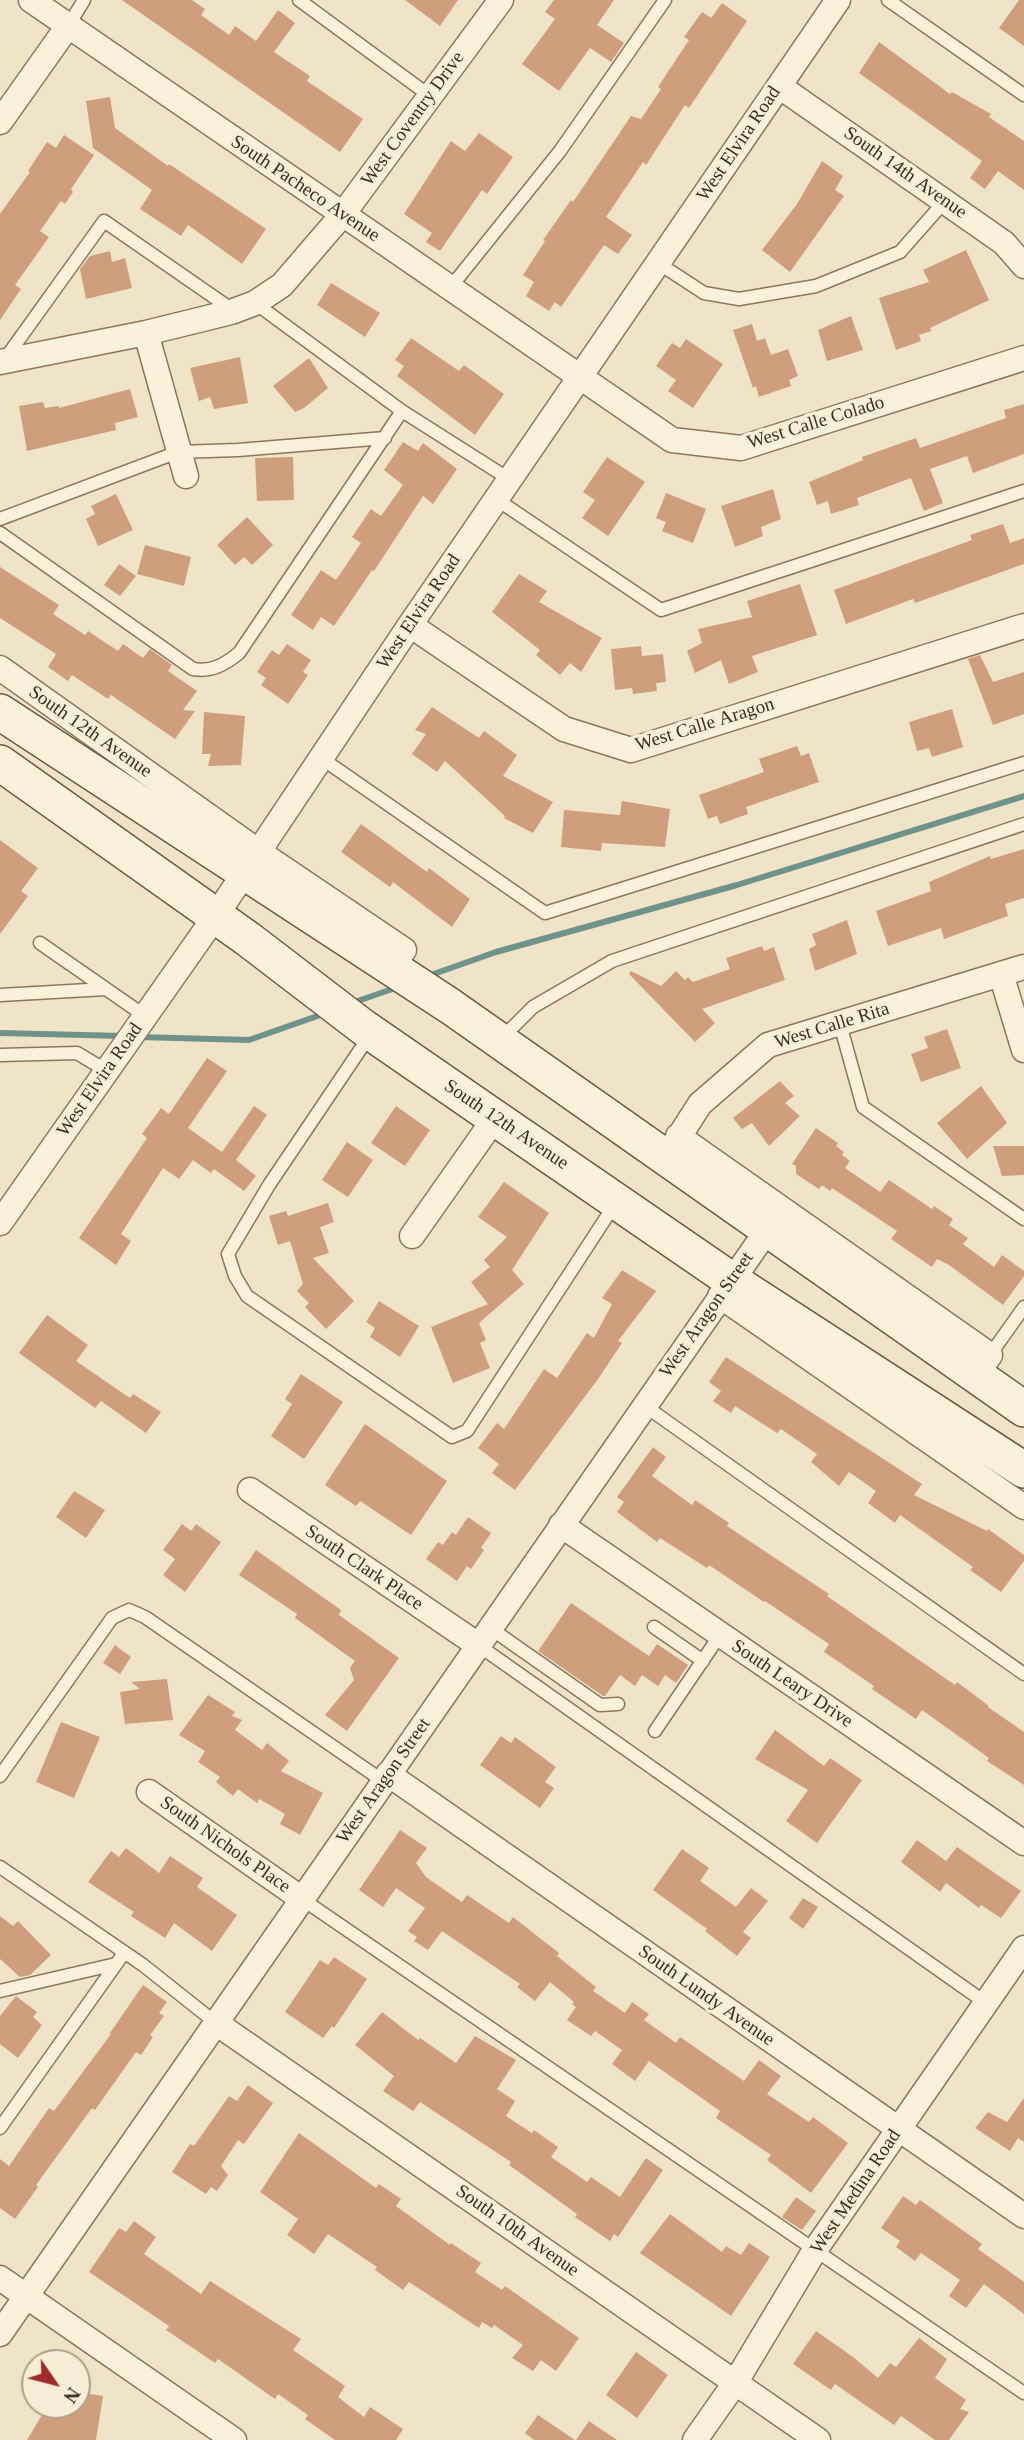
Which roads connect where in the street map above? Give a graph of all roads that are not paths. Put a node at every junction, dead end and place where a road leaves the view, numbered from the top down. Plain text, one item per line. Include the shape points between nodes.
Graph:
1 (31, 0) edge
2 (84, 0) edge
3 (299, 0) edge
4 (500, 0) edge
5 (665, 0) edge
6 (838, 0) edge
7 (888, 0) edge
8 (68, 26) junction
9 (779, 86) junction
10 (1024, 95) edge
11 (430, 96) junction
12 (0, 122) edge
13 (945, 201) junction
14 (342, 214) junction
15 (658, 263) junction
16 (1024, 266) edge
17 (450, 288) junction
18 (244, 307) junction
19 (146, 333) junction
20 (1024, 358) edge
21 (2, 362) edge
22 (579, 377) junction
23 (402, 411) junction
24 (384, 438) junction
25 (178, 452) junction
26 (186, 476) dead end
27 (509, 479) junction
28 (1024, 491) edge
29 (496, 499) junction
30 (0, 519) edge
31 (0, 533) edge
32 (410, 625) junction
33 (1024, 626) edge
34 (0, 668) edge
35 (0, 712) edge
36 (321, 758) junction
37 (0, 763) edge
38 (1024, 763) edge
39 (1024, 824) edge
40 (252, 861) junction
41 (216, 916) junction
42 (40, 943) dead end
43 (1013, 971) edge
44 (106, 989) junction
45 (0, 995) edge
46 (143, 1019) junction
47 (840, 1024) junction
48 (368, 1029) junction
49 (500, 1041) junction
50 (1024, 1050) edge
51 (0, 1055) edge
52 (107, 1071) junction
53 (495, 1118) junction
54 (672, 1147) junction
55 (618, 1201) junction
56 (1024, 1219) edge
57 (0, 1223) edge
58 (768, 1229) junction
59 (412, 1236) dead end
60 (726, 1288) junction
61 (1024, 1307) edge
62 (983, 1364) junction
63 (645, 1406) junction
64 (1024, 1409) edge
65 (1024, 1470) edge
66 (250, 1490) dead end
67 (1024, 1507) edge
68 (561, 1525) junction
69 (654, 1627) dead end
70 (720, 1635) junction
71 (484, 1637) junction
72 (703, 1661) junction
73 (1024, 1674) edge
74 (618, 1704) dead end
75 (656, 1731) dead end
76 (0, 1776) edge
77 (386, 1778) junction
78 (149, 1792) dead end
79 (1024, 1843) edge
80 (0, 1867) edge
81 (302, 1899) junction
82 (1024, 1948) edge
83 (120, 1958) junction
84 (0, 1991) edge
85 (986, 2003) junction
86 (216, 2022) junction
87 (0, 2128) edge
88 (899, 2130) junction
89 (1024, 2216) edge
90 (815, 2250) junction
91 (0, 2278) edge
92 (26, 2296) junction
93 (0, 2333) edge
94 (735, 2382) junction
95 (1024, 2393) edge
96 (234, 2440) edge
97 (695, 2440) edge
98 (818, 2440) edge

1 - 8 street, South Pacheco Avenue
2 - 8 lane
3 - 11 lane
4 - 11 street, West Coventry Drive
5 - 17 lane via 560,151
6 - 9 street, West Elvira Road
7 - 10 lane
8 - 12 street
8 - 14 street, South Pacheco Avenue
9 - 13 street, South 14th Avenue
9 - 15 street, West Elvira Road
11 - 14 street, West Coventry Drive
13 - 15 lane via 900,251 816,286 739,299 704,293
13 - 16 street, South 14th Avenue via 1004,243
14 - 17 street, South Pacheco Avenue
14 - 18 street, West Coventry Drive via 282,285
15 - 22 street, West Elvira Road
17 - 22 street, South Pacheco Avenue
18 - 19 street, West Coventry Drive
18 - 21 lane via 103,221
18 - 23 lane
19 - 21 street, West Coventry Drive
19 - 25 street
20 - 22 street, West Calle Colado via 741,448 672,440
22 - 27 street, West Elvira Road
23 - 24 lane
23 - 27 lane
24 - 25 lane
24 - 31 lane via 239,653 208,671 193,669
25 - 26 street
25 - 30 lane
27 - 29 street, West Elvira Road
28 - 29 lane via 661,610
29 - 32 street, West Elvira Road
32 - 33 street, West Calle Aragon via 564,729 631,750
32 - 36 street, West Elvira Road
34 - 40 street, South 12th Avenue
35 - 40 street, South 12th Avenue
36 - 38 lane via 545,913
36 - 40 street, West Elvira Road
37 - 41 street, South 12th Avenue
39 - 49 lane via 612,961 533,1007
40 - 41 street, West Elvira Road
40 - 49 street, South 12th Avenue via 394,969
41 - 46 street, West Elvira Road
41 - 48 street, South 12th Avenue
42 - 44 lane
43 - 47 street, West Calle Rita
43 - 50 street, West Calle Rita
44 - 45 lane
44 - 46 lane
46 - 52 street, West Elvira Road
47 - 54 street, West Calle Rita via 768,1045 700,1104
47 - 56 lane via 863,1107
48 - 53 street, South 12th Avenue
48 - 55 lane via 228,1254 235,1276 258,1304 452,1437 473,1423
49 - 54 street, South 12th Avenue
51 - 52 lane via 77,1053
52 - 57 street, West Elvira Road
53 - 55 street, South 12th Avenue
53 - 59 street
54 - 58 street, South 12th Avenue
54 - 62 street, South 12th Avenue
55 - 60 street, South 12th Avenue
58 - 60 street, West Aragon Street
58 - 62 street, South 12th Avenue
60 - 63 street, West Aragon Street
60 - 65 street, South 12th Avenue
60 - 67 street, South 12th Avenue
61 - 62 lane
62 - 64 street, South 12th Avenue
63 - 68 street, West Aragon Street
63 - 73 lane
66 - 71 street, South Clark Place
68 - 70 street, South Leary Drive
68 - 71 street, West Aragon Street
69 - 72 lane
70 - 72 lane
70 - 79 street, South Leary Drive
71 - 74 lane via 600,1705
71 - 77 street, West Aragon Street
71 - 85 lane
72 - 75 lane
76 - 77 lane via 112,1618 129,1610
77 - 81 street, West Aragon Street
77 - 88 street, South Lundy Avenue
78 - 81 street, South Nichols Place
80 - 83 lane
81 - 86 street, West Aragon Street
81 - 90 lane
82 - 85 street, West Medina Road
83 - 84 lane
83 - 86 lane via 143,1965
83 - 87 lane
85 - 88 street, West Medina Road
86 - 92 street, West Aragon Street
86 - 94 street, South 10th Avenue
88 - 89 street, South Lundy Avenue
88 - 90 street, West Medina Road
90 - 94 street, West Medina Road
90 - 95 lane
91 - 92 street
92 - 93 street, West Aragon Street
92 - 96 street
94 - 97 street, West Medina Road
94 - 98 street, South 10th Avenue

